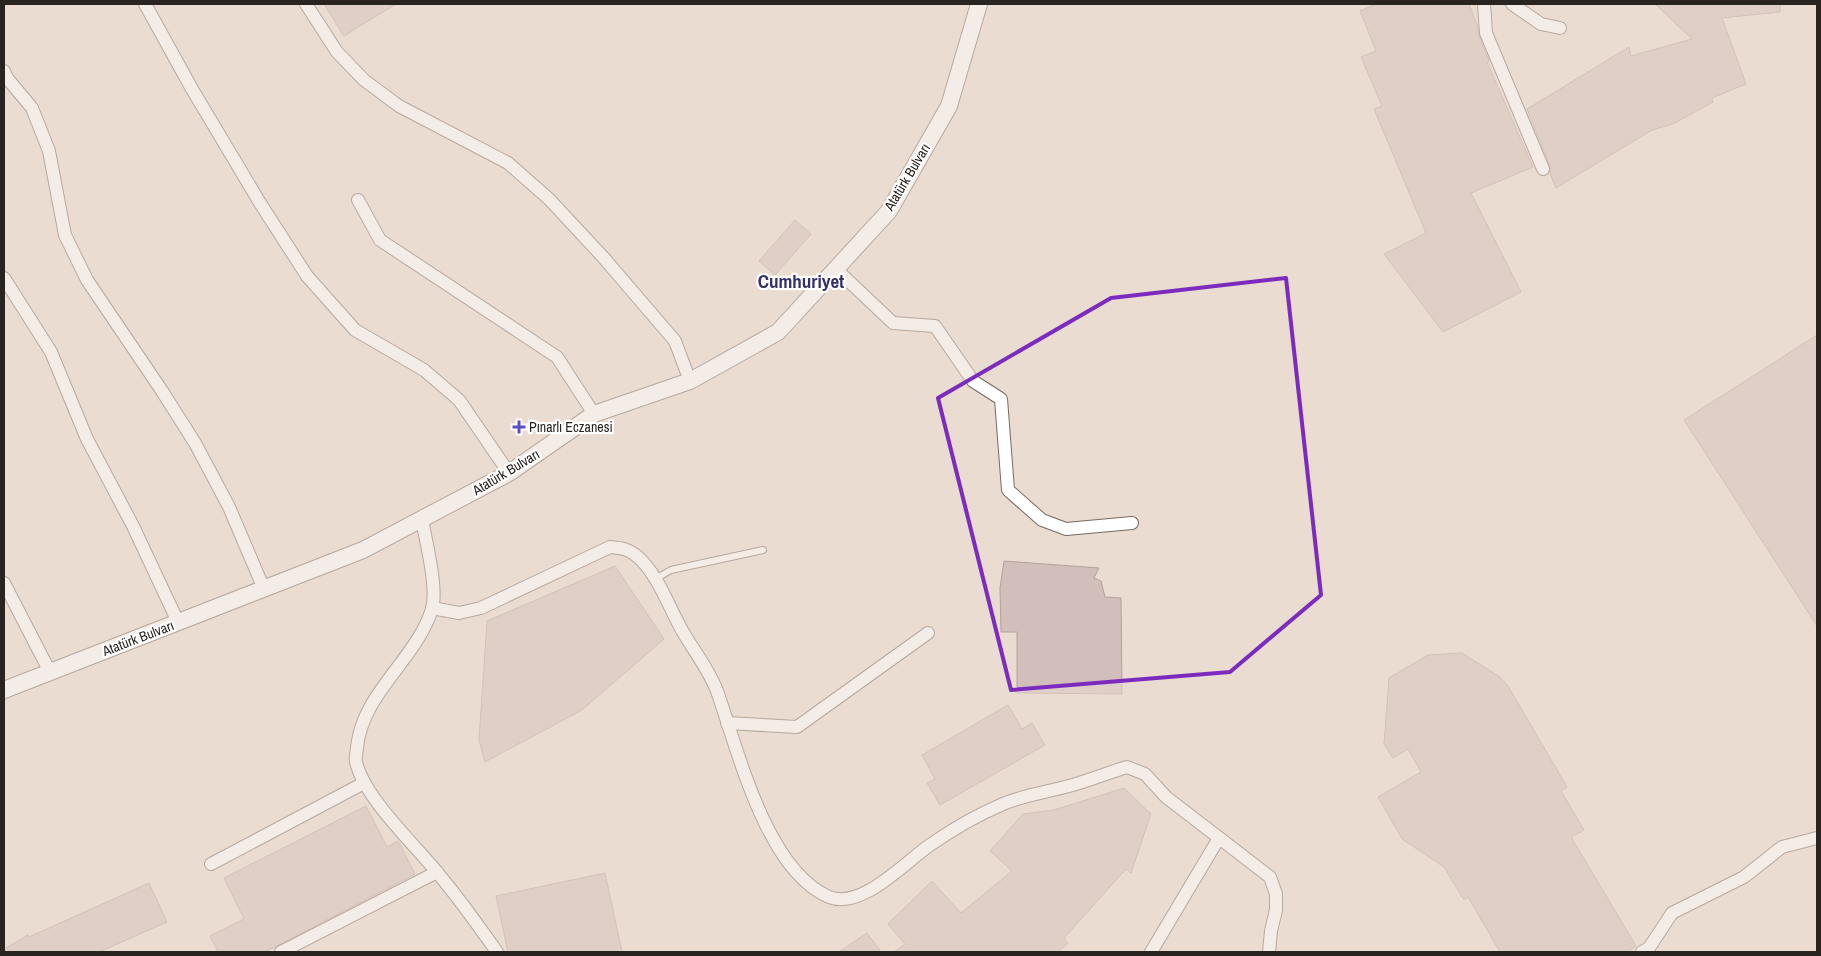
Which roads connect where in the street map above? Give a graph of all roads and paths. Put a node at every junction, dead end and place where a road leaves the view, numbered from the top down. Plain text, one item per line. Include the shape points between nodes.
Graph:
1 (145, 4) edge
2 (306, 4) edge
3 (980, 4) edge
4 (1484, 4) edge
5 (1512, 4) edge
6 (1560, 28) dead end
7 (4, 71) edge
8 (1543, 169) dead end
9 (358, 200) dead end
10 (836, 269) junction
11 (4, 278) edge
12 (690, 381) junction
13 (594, 414) junction
14 (509, 473) junction
15 (422, 519) junction
16 (1132, 523) dead end
17 (763, 550) dead end
18 (655, 579) junction
19 (4, 583) edge
20 (264, 589) junction
21 (432, 608) junction
22 (178, 622) junction
23 (928, 633) dead end
24 (50, 672) junction
25 (4, 690) edge
26 (727, 723) junction
27 (364, 783) junction
28 (1219, 838) junction
29 (1817, 838) edge
30 (212, 864) dead end
31 (437, 872) junction
32 (281, 952) edge
33 (497, 952) edge
34 (1150, 952) edge
35 (1269, 952) edge
36 (1642, 952) edge

1 - 14 street via 192,89 307,276 355,330 424,370 459,400
2 - 12 street via 337,52 364,80 399,106 508,163 550,199 675,341
3 - 10 street, Atatürk Bulvarı via 949,106 889,211
4 - 8 street via 1486,33
5 - 6 street via 1541,24
7 - 20 street via 32,108 49,151 65,235 87,280 195,443 229,507
9 - 13 street via 380,240 557,357
10 - 12 street, Atatürk Bulvarı via 778,332
10 - 16 street via 893,323 935,326 973,381 1001,399 1008,490 1042,520 1066,529
11 - 22 street via 51,352 87,439
12 - 13 street, Atatürk Bulvarı
13 - 14 street, Atatürk Bulvarı
14 - 15 street, Atatürk Bulvarı
15 - 20 street, Atatürk Bulvarı via 363,550
15 - 21 street via 432,575
17 - 18 lane via 671,570
18 - 21 street via 639,558 626,548 610,547 481,608 459,613
18 - 26 street via 713,682
19 - 24 street
20 - 22 street, Atatürk Bulvarı
21 - 27 street via 422,632 371,703 358,738 356,760
22 - 24 street, Atatürk Bulvarı
23 - 26 street via 797,727
24 - 25 street, Atatürk Bulvarı
26 - 28 street via 762,818 786,860 810,885 830,897 849,899 871,891 965,822 1004,803 1127,767 1145,774 1166,797
27 - 30 street
27 - 31 street
28 - 34 street
28 - 35 street via 1270,877 1276,894 1276,910
29 - 36 street via 1782,846 1744,877 1672,913 1649,948
31 - 32 street
31 - 33 street

